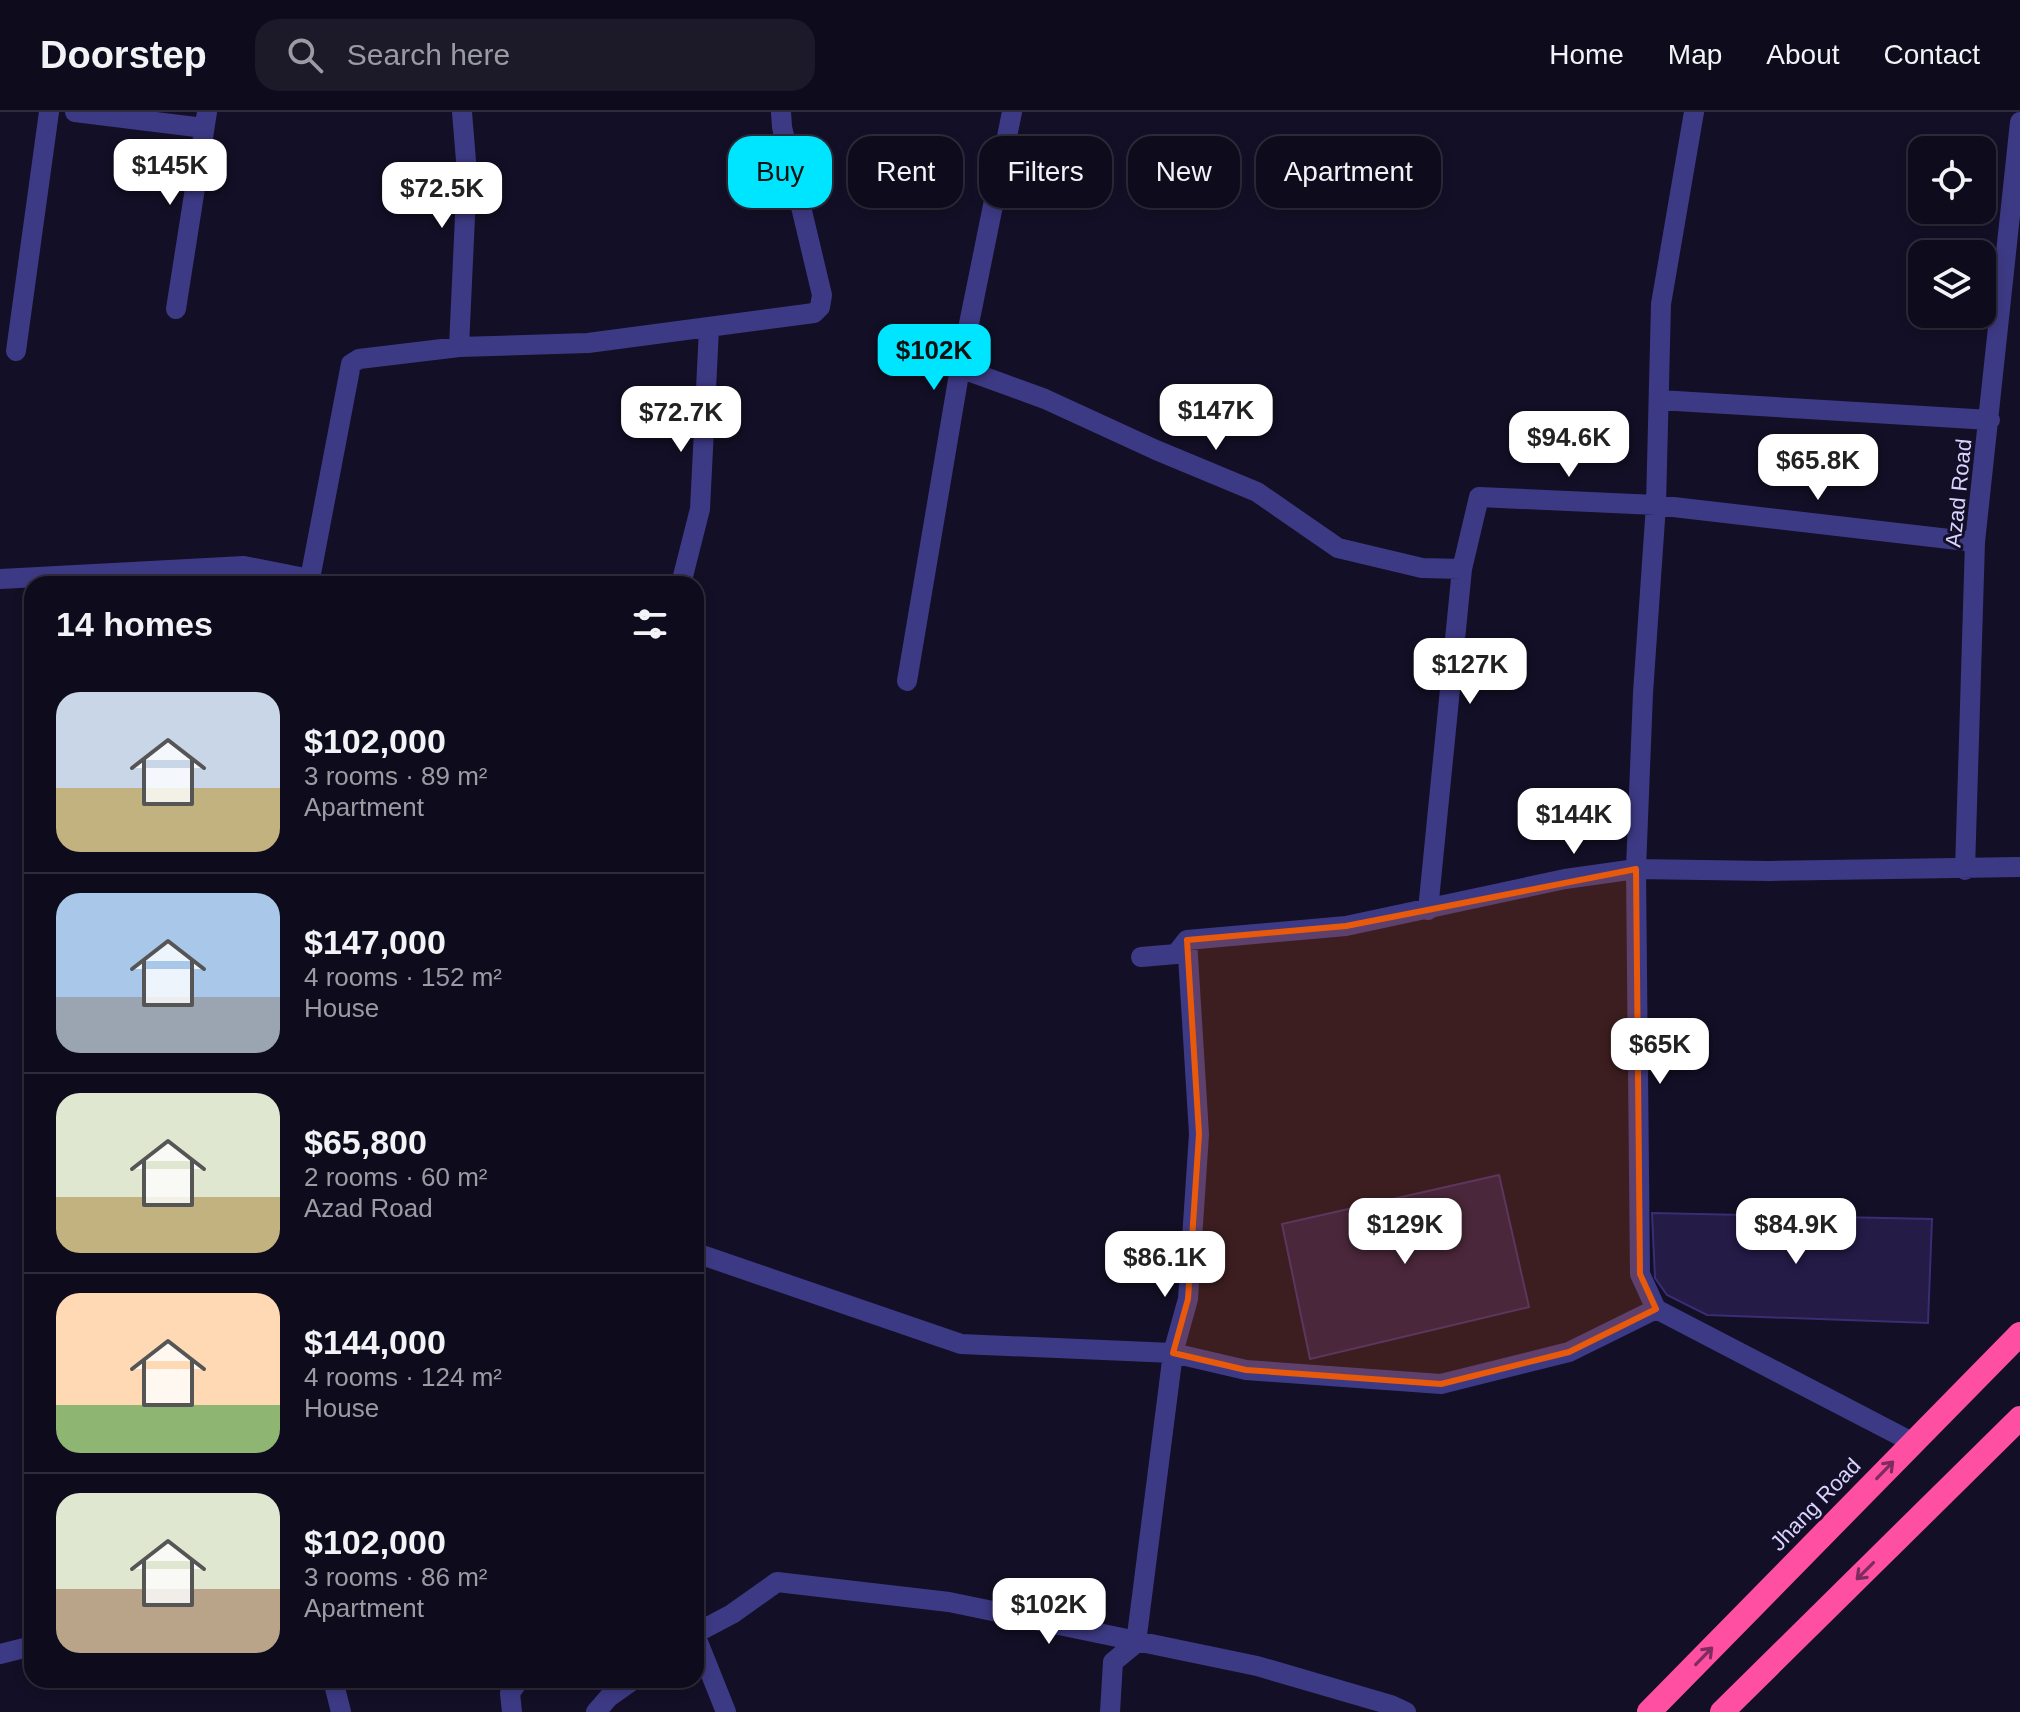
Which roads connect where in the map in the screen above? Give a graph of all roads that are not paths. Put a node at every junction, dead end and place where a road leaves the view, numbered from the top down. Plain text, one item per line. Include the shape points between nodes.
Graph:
1 (49, 112) edge
2 (75, 112) edge
3 (462, 112) edge
4 (781, 112) edge
5 (1012, 112) edge
6 (1694, 112) edge
7 (206, 120) edge
8 (2020, 122) edge
9 (176, 309) dead end
10 (709, 329) junction
11 (459, 347) junction
12 (16, 351) dead end
13 (960, 368) junction
14 (1659, 400) junction
15 (1990, 420) junction
16 (1656, 505) junction
17 (1975, 542) junction
18 (1462, 569) junction
19 (56, 576) edge
20 (285, 576) edge
21 (311, 576) edge
22 (683, 576) edge
23 (24, 578) edge
24 (0, 579) edge
25 (907, 681) dead end
26 (2020, 867) edge
27 (1636, 869) junction
28 (1965, 870) junction
29 (1428, 910) junction
30 (1187, 940) junction
31 (1141, 957) dead end
32 (704, 1256) edge
33 (1656, 1309) junction
34 (2020, 1334) edge
35 (1173, 1353) junction
36 (2020, 1418) edge
37 (1912, 1442) junction
38 (704, 1630) edge
39 (1136, 1643) junction
40 (24, 1648) edge
41 (0, 1654) edge
42 (704, 1656) edge
43 (335, 1688) edge
44 (513, 1688) edge
45 (622, 1688) edge
46 (341, 1712) edge
47 (512, 1712) edge
48 (596, 1712) edge
49 (726, 1712) edge
50 (1110, 1712) edge
51 (1406, 1712) edge
52 (1649, 1712) edge
53 (1722, 1712) edge

1 - 12 street
2 - 7 street
3 - 11 street via 467,173
4 - 10 street via 822,295 820,307 814,313
5 - 13 street
6 - 14 street via 1661,304
7 - 9 street
8 - 15 street, Azad Road
10 - 11 street via 588,343
10 - 22 street via 700,509
11 - 21 street via 368,357 351,364
13 - 18 street via 1045,399 1257,492 1338,548 1422,568
13 - 25 street
14 - 15 street
14 - 16 street
15 - 17 street, Azad Road
16 - 17 street
16 - 18 street via 1479,497
16 - 27 street
17 - 28 street, Azad Road
18 - 29 street
19 - 20 street via 244,566
23 - 24 street
26 - 28 street
27 - 28 street
27 - 29 street
27 - 33 street via 1640,1274
29 - 30 street via 1346,926
30 - 31 street via 1176,954
30 - 35 street via 1199,1134 1188,1299
32 - 35 street via 961,1344
33 - 35 street via 1569,1352 1441,1384 1246,1370
33 - 37 street
34 - 37 highway, Jhang Road
35 - 39 street
36 -> 53 highway
52 -> 37 highway, Jhang Road
38 - 39 street via 777,1582 949,1602
39 - 50 street via 1113,1662
39 - 51 street via 1257,1666
40 - 41 street
42 - 49 street
43 - 46 street
44 - 47 street
45 - 48 street

